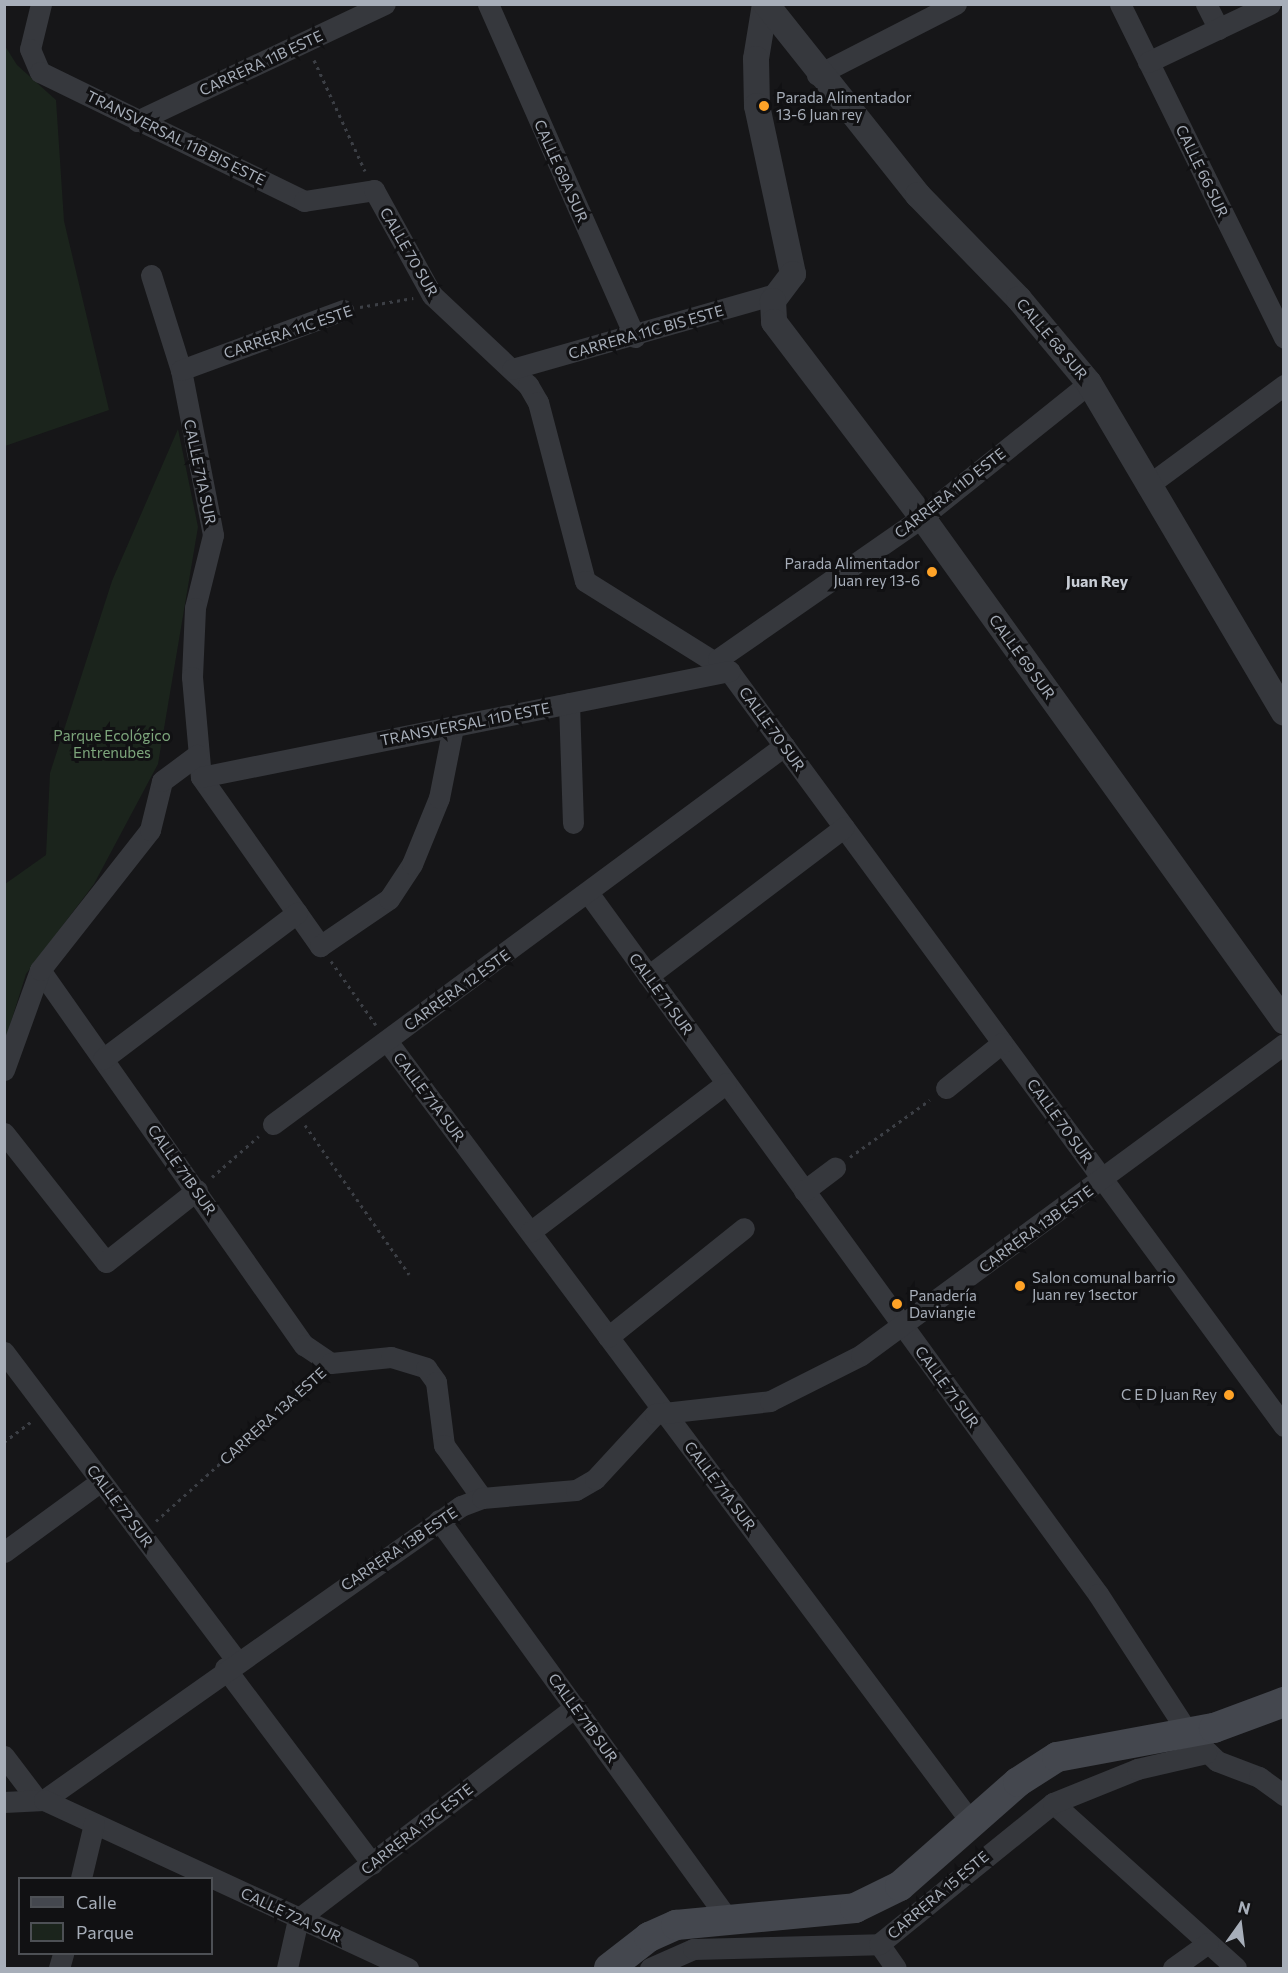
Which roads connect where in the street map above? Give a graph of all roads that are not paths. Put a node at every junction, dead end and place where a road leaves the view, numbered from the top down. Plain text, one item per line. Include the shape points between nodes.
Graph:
1 (41, 4) edge
2 (385, 4) edge
3 (488, 4) edge
4 (766, 4) edge
5 (956, 4) edge
6 (1120, 4) edge
7 (1206, 4) edge
8 (1270, 4) edge
9 (1219, 29) junction
10 (1148, 62) junction
11 (817, 75) junction
12 (138, 121) junction
13 (374, 190) joint
14 (151, 275) dead end
15 (779, 293) junction
16 (343, 310) road end
17 (635, 337) junction
18 (1284, 338) edge
19 (512, 369) junction
20 (181, 370) junction
21 (1089, 383) junction
22 (1284, 385) edge
23 (1147, 486) junction
24 (922, 517) junction
25 (723, 665) junction
26 (1279, 697) edge
27 (569, 703) junction
28 (453, 727) junction
29 (784, 746) junction
30 (197, 756) junction
31 (201, 777) junction
32 (573, 823) dead end
33 (844, 827) junction
34 (589, 894) junction
35 (297, 913) junction
36 (40, 969) junction
37 (648, 976) junction
38 (1284, 1021) edge
39 (387, 1041) junction
40 (1002, 1043) junction
41 (1284, 1044) edge
42 (103, 1059) junction
43 (4, 1070) edge
44 (726, 1083) junction
45 (946, 1088) road end
46 (273, 1124) road end
47 (4, 1133) edge
48 (834, 1168) road end
49 (1104, 1181) junction
50 (197, 1190) junction
51 (804, 1191) junction
52 (744, 1228) dead end
53 (530, 1232) junction
54 (902, 1325) junction
55 (608, 1337) junction
56 (4, 1352) edge
57 (332, 1363) joint
58 (664, 1411) junction
59 (1284, 1426) edge
60 (101, 1481) junction
61 (482, 1498) junction
62 (439, 1520) junction
63 (4, 1552) edge
64 (231, 1664) junction
65 (1284, 1702) edge
66 (575, 1707) junction
67 (1198, 1743) junction
68 (4, 1756) edge
69 (1284, 1795) edge
70 (40, 1799) junction
71 (4, 1802) edge
72 (1053, 1803) junction
73 (971, 1822) junction
74 (94, 1824) junction
75 (372, 1864) junction
76 (81, 1877) edge
77 (208, 1877) edge
78 (213, 1879) edge
79 (726, 1917) junction
80 (298, 1919) junction
81 (1208, 1943) junction
82 (879, 1944) junction
83 (287, 1968) edge
84 (408, 1968) edge
85 (609, 1968) edge
86 (650, 1968) edge
87 (896, 1968) edge
88 (1173, 1968) edge
89 (1236, 1968) edge

1 - 12 street, TRANSVERSAL 11B BIS ESTE via 30,49 40,72
2 - 12 street, CARRERA 11B ESTE
3 - 17 street, CALLE 69A SUR
4 - 11 street, CALLE 68 SUR
4 - 15 street, CALLE 69 SUR via 756,59 757,106 793,268 789,286
5 - 11 street
6 - 10 street, CALLE 66 SUR
7 - 9 street
8 - 9 street
9 - 10 street
10 - 18 street, CALLE 66 SUR
11 - 21 street, CALLE 68 SUR
12 - 13 street, TRANSVERSAL 11B BIS ESTE via 304,201
13 - 19 street, CALLE 70 SUR via 432,295
14 - 20 street, CALLE 71A SUR
15 - 17 street, CARRERA 11C BIS ESTE
15 - 24 street, CALLE 69 SUR via 771,308 774,322
16 - 20 street, CARRERA 11C ESTE
17 - 19 street, CARRERA 11C BIS ESTE
19 - 25 street, CALLE 70 SUR via 538,402 585,581
20 - 30 street, CALLE 71A SUR via 213,535 195,608
21 - 23 street, CALLE 68 SUR
21 - 24 street, CARRERA 11D ESTE
22 - 23 street
23 - 26 street, CALLE 68 SUR
24 - 25 street, CARRERA 11D ESTE
24 - 38 street, CALLE 69 SUR
25 - 27 street, TRANSVERSAL 11D ESTE
25 - 29 street, CALLE 70 SUR
27 - 28 street, TRANSVERSAL 11D ESTE
27 - 32 street
28 - 31 street, TRANSVERSAL 11D ESTE
28 - 35 street, CALLE 71A SUR via 439,798 412,864 390,899 320,946
29 - 33 street, CALLE 70 SUR
29 - 34 street, CARRERA 12 ESTE
30 - 31 street, CALLE 71A SUR
30 - 36 street via 162,781 150,830
31 - 35 street, CALLE 71A SUR
33 - 37 street
33 - 40 street, CALLE 70 SUR
34 - 37 street, CALLE 71 SUR
34 - 39 street, CARRERA 12 ESTE
35 - 42 street
36 - 42 street, CALLE 71B SUR
36 - 43 street
37 - 44 street, CALLE 71 SUR
39 - 46 street, CARRERA 12 ESTE
39 - 53 street, CALLE 71A SUR
40 - 45 street
40 - 49 street, CALLE 70 SUR
41 - 49 street, CARRERA 13B ESTE
42 - 50 street, CALLE 71B SUR
44 - 51 street, CALLE 71 SUR
44 - 53 street
47 - 50 street via 106,1262
48 - 51 street
49 - 54 street, CARRERA 13B ESTE
49 - 59 street, CALLE 70 SUR
50 - 57 street, CALLE 71B SUR via 304,1345
51 - 54 street, CALLE 71 SUR
52 - 55 street
53 - 55 street, CALLE 71A SUR
54 - 58 street, CARRERA 13B ESTE via 861,1355 770,1401
54 - 67 street, CALLE 71 SUR via 1098,1594
55 - 58 street, CALLE 71A SUR
56 - 60 street, CALLE 72 SUR
57 - 61 street, CARRERA 13A ESTE via 391,1357 426,1368 438,1392 444,1445
58 - 61 street, CARRERA 13B ESTE via 644,1420 595,1479 576,1490
58 - 73 street, CALLE 71A SUR
60 - 63 street
60 - 64 street, CALLE 72 SUR
61 - 62 street, CARRERA 13B ESTE
62 - 64 street, CARRERA 13B ESTE
62 - 66 street, CALLE 71B SUR
64 - 70 street, CARRERA 13B ESTE
64 - 75 street, CALLE 72 SUR
65 - 67 main road
66 - 75 street, CARRERA 13C ESTE
66 - 79 street, CALLE 71B SUR
67 - 69 street, CALLE 71 SUR
67 - 72 street, CARRERA 15 ESTE
67 - 73 main road via 1057,1757
68 - 70 street, CALLE 72A SUR
70 - 71 street
70 - 74 street, CALLE 72A SUR
72 - 81 street
72 - 82 street, CARRERA 15 ESTE
73 - 79 main road via 900,1886 855,1908
74 - 76 street
74 - 77 street, CALLE 72A SUR
75 - 80 street, CARRERA 13C ESTE
78 - 80 street, CALLE 72A SUR
79 - 85 main road via 676,1925 649,1937
80 - 83 street
80 - 84 street, CALLE 72A SUR
81 - 88 street
81 - 89 street
82 - 86 street, CARRERA 15 ESTE via 693,1949
82 - 87 street

